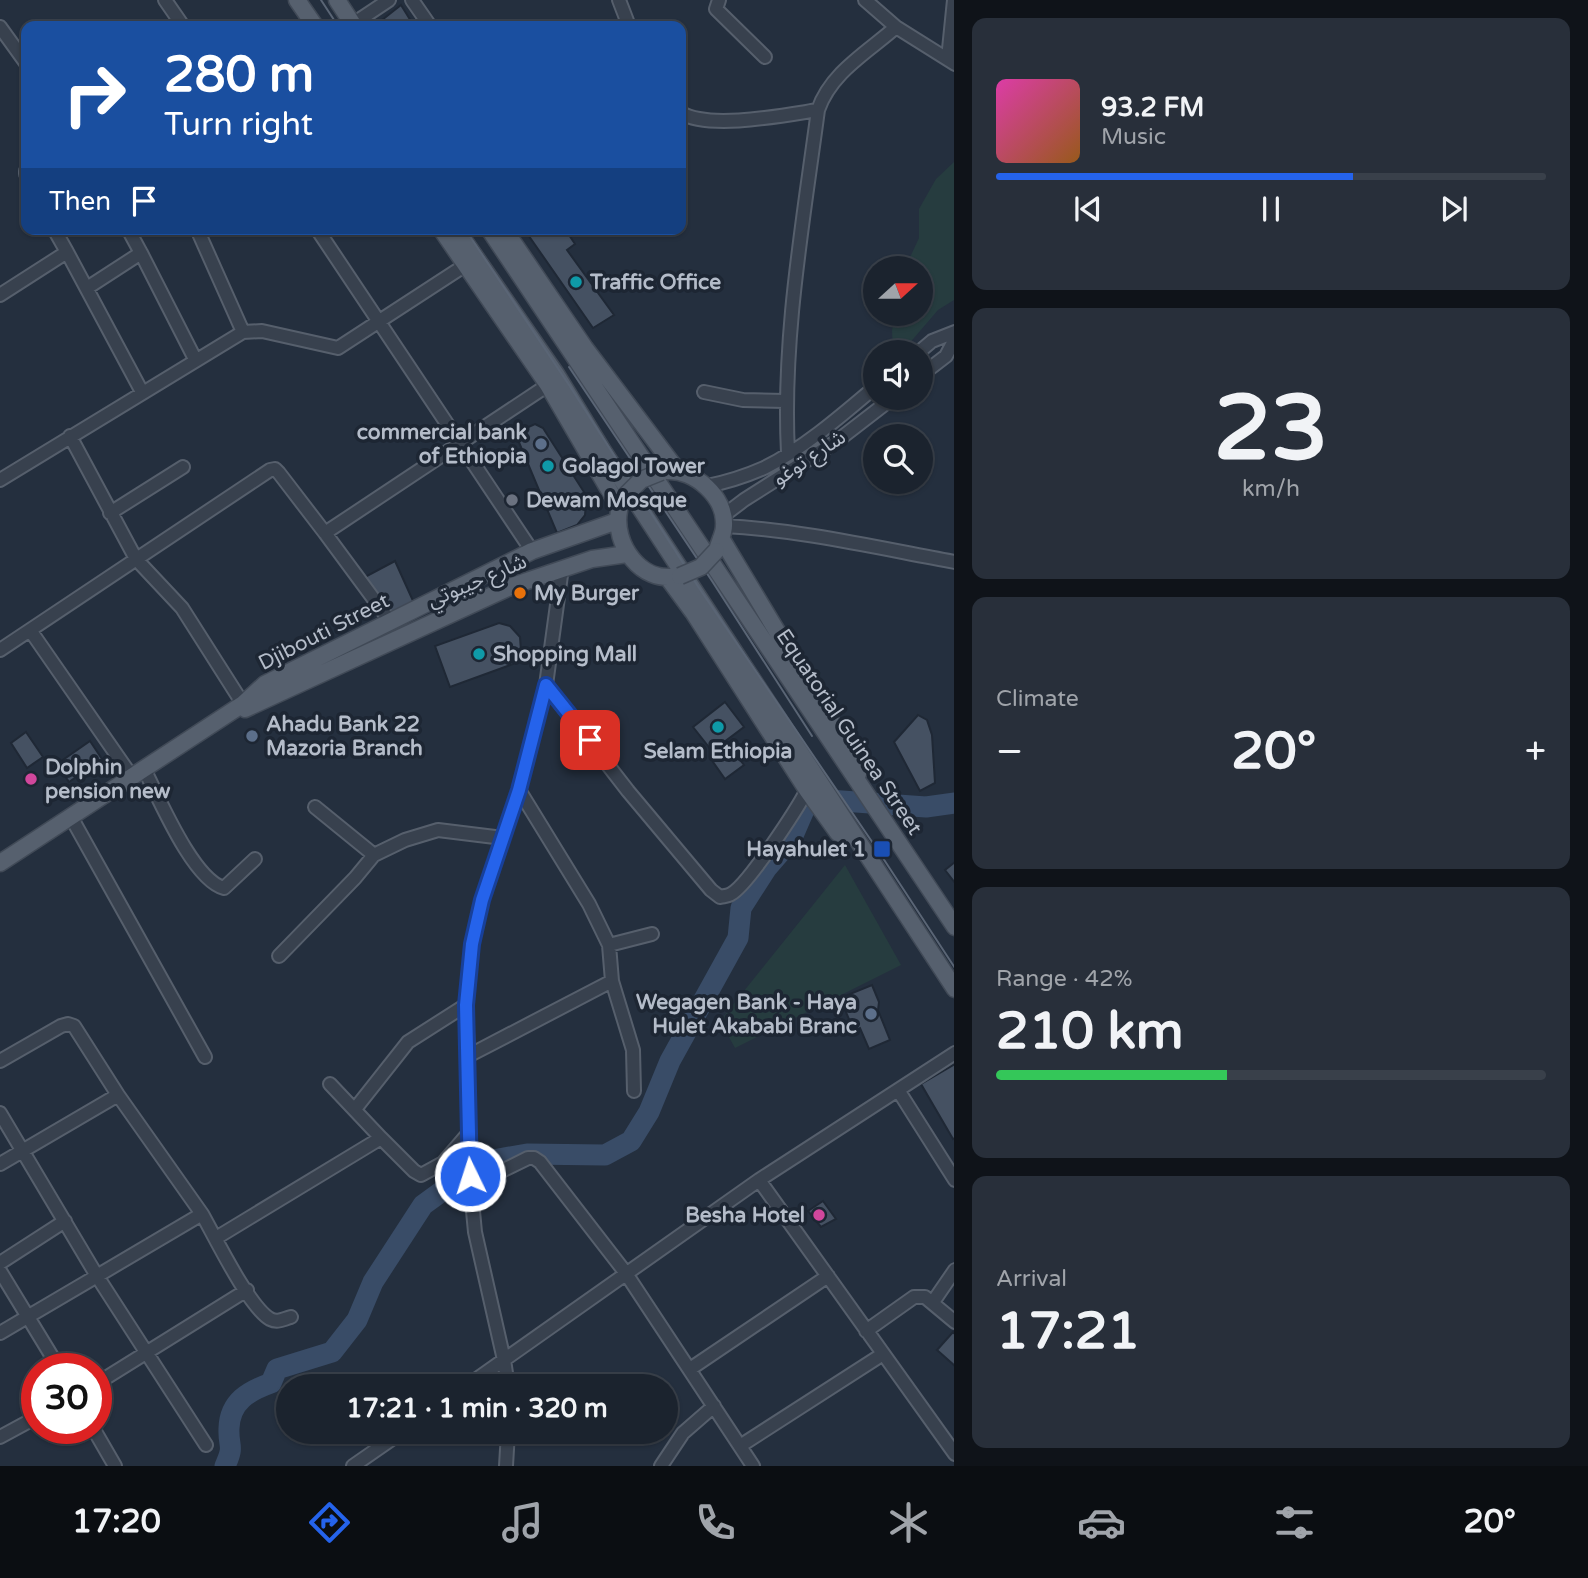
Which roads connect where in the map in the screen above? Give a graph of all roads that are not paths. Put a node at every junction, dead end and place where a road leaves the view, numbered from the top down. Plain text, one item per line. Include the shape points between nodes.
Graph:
1 (165, 0) edge
2 (297, 0) edge
3 (337, 0) edge
4 (389, 0) edge
5 (412, 0) edge
6 (619, 0) edge
7 (719, 0) edge
8 (865, 0) edge
9 (954, 0) edge
10 (180, 21) edge
11 (312, 21) edge
12 (351, 21) edge
13 (360, 21) edge
14 (427, 21) edge
15 (626, 21) edge
16 (0, 26) edge
17 (896, 27) junction
18 (21, 56) edge
19 (765, 57) dead end
20 (951, 61) edge
21 (818, 110) junction
22 (686, 114) edge
23 (57, 235) edge
24 (131, 235) edge
25 (200, 235) edge
26 (321, 235) edge
27 (445, 235) edge
28 (460, 235) edge
29 (493, 235) edge
30 (508, 235) edge
31 (67, 253) junction
32 (141, 253) junction
33 (464, 266) junction
34 (87, 288) junction
35 (0, 295) edge
36 (377, 321) junction
37 (243, 331) junction
38 (954, 332) edge
39 (954, 339) edge
40 (933, 341) edge
41 (195, 359) junction
42 (933, 366) edge
43 (548, 385) junction
44 (142, 392) junction
45 (704, 392) dead end
46 (863, 397) edge
47 (785, 401) junction
48 (877, 410) edge
49 (70, 436) junction
50 (460, 441) junction
51 (788, 453) junction
52 (183, 467) dead end
53 (669, 471) junction
54 (0, 478) edge
55 (707, 486) junction
56 (620, 508) junction
57 (110, 513) junction
58 (325, 533) junction
59 (721, 533) junction
60 (532, 551) junction
61 (627, 554) junction
62 (136, 559) junction
63 (954, 562) edge
64 (562, 568) junction
65 (674, 577) junction
66 (390, 621) junction
67 (30, 629) junction
68 (0, 650) edge
69 (546, 685) junction
70 (272, 698) joint
71 (243, 704) junction
72 (141, 773) junction
73 (861, 787) junction
74 (519, 790) junction
75 (813, 791) junction
76 (315, 807) dead end
77 (72, 820) junction
78 (503, 838) junction
79 (374, 855) junction
80 (255, 859) dead end
81 (0, 863) edge
82 (0, 870) edge
83 (954, 927) edge
84 (652, 934) dead end
85 (610, 944) junction
86 (279, 956) dead end
87 (612, 981) junction
88 (954, 989) edge
89 (466, 1005) junction
90 (954, 1053) edge
91 (468, 1056) junction
92 (205, 1057) dead end
93 (0, 1061) edge
94 (330, 1084) dead end
95 (898, 1090) junction
96 (634, 1091) dead end
97 (118, 1095) junction
98 (355, 1109) junction
99 (0, 1113) edge
100 (467, 1135) junction
101 (381, 1138) junction
102 (23, 1150) junction
103 (0, 1164) edge
104 (759, 1180) junction
105 (954, 1180) edge
106 (470, 1181) junction
107 (202, 1213) junction
108 (65, 1221) junction
109 (216, 1238) junction
110 (0, 1263) edge
111 (954, 1270) edge
112 (0, 1271) edge
113 (625, 1272) junction
114 (97, 1276) junction
115 (828, 1276) junction
116 (247, 1290) junction
117 (933, 1302) junction
118 (28, 1317) junction
119 (291, 1317) dead end
120 (954, 1322) edge
121 (866, 1331) junction
122 (0, 1333) edge
123 (50, 1353) edge
124 (147, 1354) junction
125 (883, 1354) junction
126 (504, 1360) junction
127 (690, 1368) junction
128 (484, 1374) edge
129 (506, 1374) edge
130 (112, 1375) edge
131 (714, 1406) junction
132 (21, 1426) edge
133 (0, 1437) edge
134 (102, 1444) edge
135 (385, 1444) edge
136 (507, 1444) edge
137 (205, 1445) dead end
138 (740, 1446) junction
139 (954, 1454) edge
140 (115, 1466) edge
141 (353, 1466) edge
142 (506, 1466) edge
143 (661, 1466) edge
144 (753, 1466) edge

1 - 10 street
2 - 11 main road
3 - 12 main road
4 - 13 street
5 - 14 street
6 - 15 street
7 - 19 street via 716,9
8 - 17 street
9 - 20 street
16 - 18 street
17 - 20 street
17 - 21 street via 844,69 823,94
21 - 22 street via 725,120
21 - 47 street
23 - 31 street
24 - 32 street
25 - 37 street
26 - 36 street
27 - 33 main road
28 - 75 main road via 556,374 725,637
29 - 73 main road, Equatorial Guinea Street
30 - 53 main road
31 - 34 street
31 - 35 street
32 - 34 street
32 - 41 street
33 - 36 street
33 - 43 main road
34 - 44 street
36 - 37 street via 338,348
36 - 50 street
37 - 41 street
38 - 40 street
39 - 42 street via 946,356
41 - 44 street
43 - 50 street
43 - 56 main road
44 - 49 street
45 - 47 street via 743,400
46 - 51 street
47 - 51 street
48 - 59 street, شارع توغو via 744,500
49 - 54 street
49 - 57 street
50 - 58 street
50 - 60 street
51 - 55 street via 734,480
52 - 57 street
53 - 55 main road
53 - 56 main road, bridge via 641,480
55 - 59 main road
56 - 60 main road, Djibouti Street
56 - 61 main road via 620,538
57 - 62 street
58 - 62 street via 275,469
58 - 66 street
59 - 63 street via 769,528
59 - 65 main road, bridge via 701,568
59 - 73 main road via 853,758
60 - 66 main road, Djibouti Street
61 - 64 main road, شارع جيبوتي
61 - 65 main road via 648,572
62 - 67 street
62 - 71 street via 182,608
64 - 69 street
64 - 70 main road, شارع جيبوتي via 512,586
65 - 75 main road
66 - 71 main road, Djibouti Street via 265,684
67 - 68 street
67 - 72 street
69 - 74 street
69 - 75 street via 628,791 720,897 743,883
70 - 72 main road, Djibouti Street via 251,705
71 - 72 main road, Djibouti Street
72 - 77 main road, Djibouti Street
72 - 80 street via 209,880 224,888
73 - 83 main road, Equatorial Guinea Street
74 - 78 street
74 - 85 street
75 - 88 main road via 856,839
76 - 79 street
77 - 81 main road, Djibouti Street
77 - 82 main road, Djibouti Street
77 - 92 street
78 - 79 street via 438,830
78 - 89 street via 472,944
79 - 86 street
84 - 85 street
85 - 87 street
87 - 91 street
87 - 96 street via 633,1050
89 - 91 street
89 - 98 street via 408,1042
90 - 95 street
91 - 100 street
93 - 97 street via 68,1024 78,1030
94 - 98 street
95 - 104 street
95 - 105 street
97 - 102 street
97 - 107 street
98 - 101 street
99 - 102 street
100 - 101 street via 443,1163 421,1175
100 - 106 street
101 - 109 street
102 - 103 street
102 - 108 street
104 - 113 street
104 - 115 street
106 - 113 street via 534,1158
106 - 126 street via 475,1232
107 - 109 street
107 - 114 street
108 - 110 street
108 - 114 street
109 - 116 street
111 - 117 street
112 - 118 street
113 - 126 street
113 - 127 street
114 - 118 street
114 - 124 street
115 - 121 street
115 - 127 street
116 - 119 street via 273,1320
116 - 124 street
117 - 120 street
117 - 121 street via 914,1297
118 - 122 street
118 - 123 street
121 - 125 street
124 - 130 street
124 - 137 street
125 - 138 street
125 - 139 street
126 - 128 street
126 - 129 street
127 - 131 street
131 - 138 street
131 - 143 street via 683,1433
132 - 133 street
134 - 140 street
135 - 141 street
136 - 142 street
138 - 144 street

